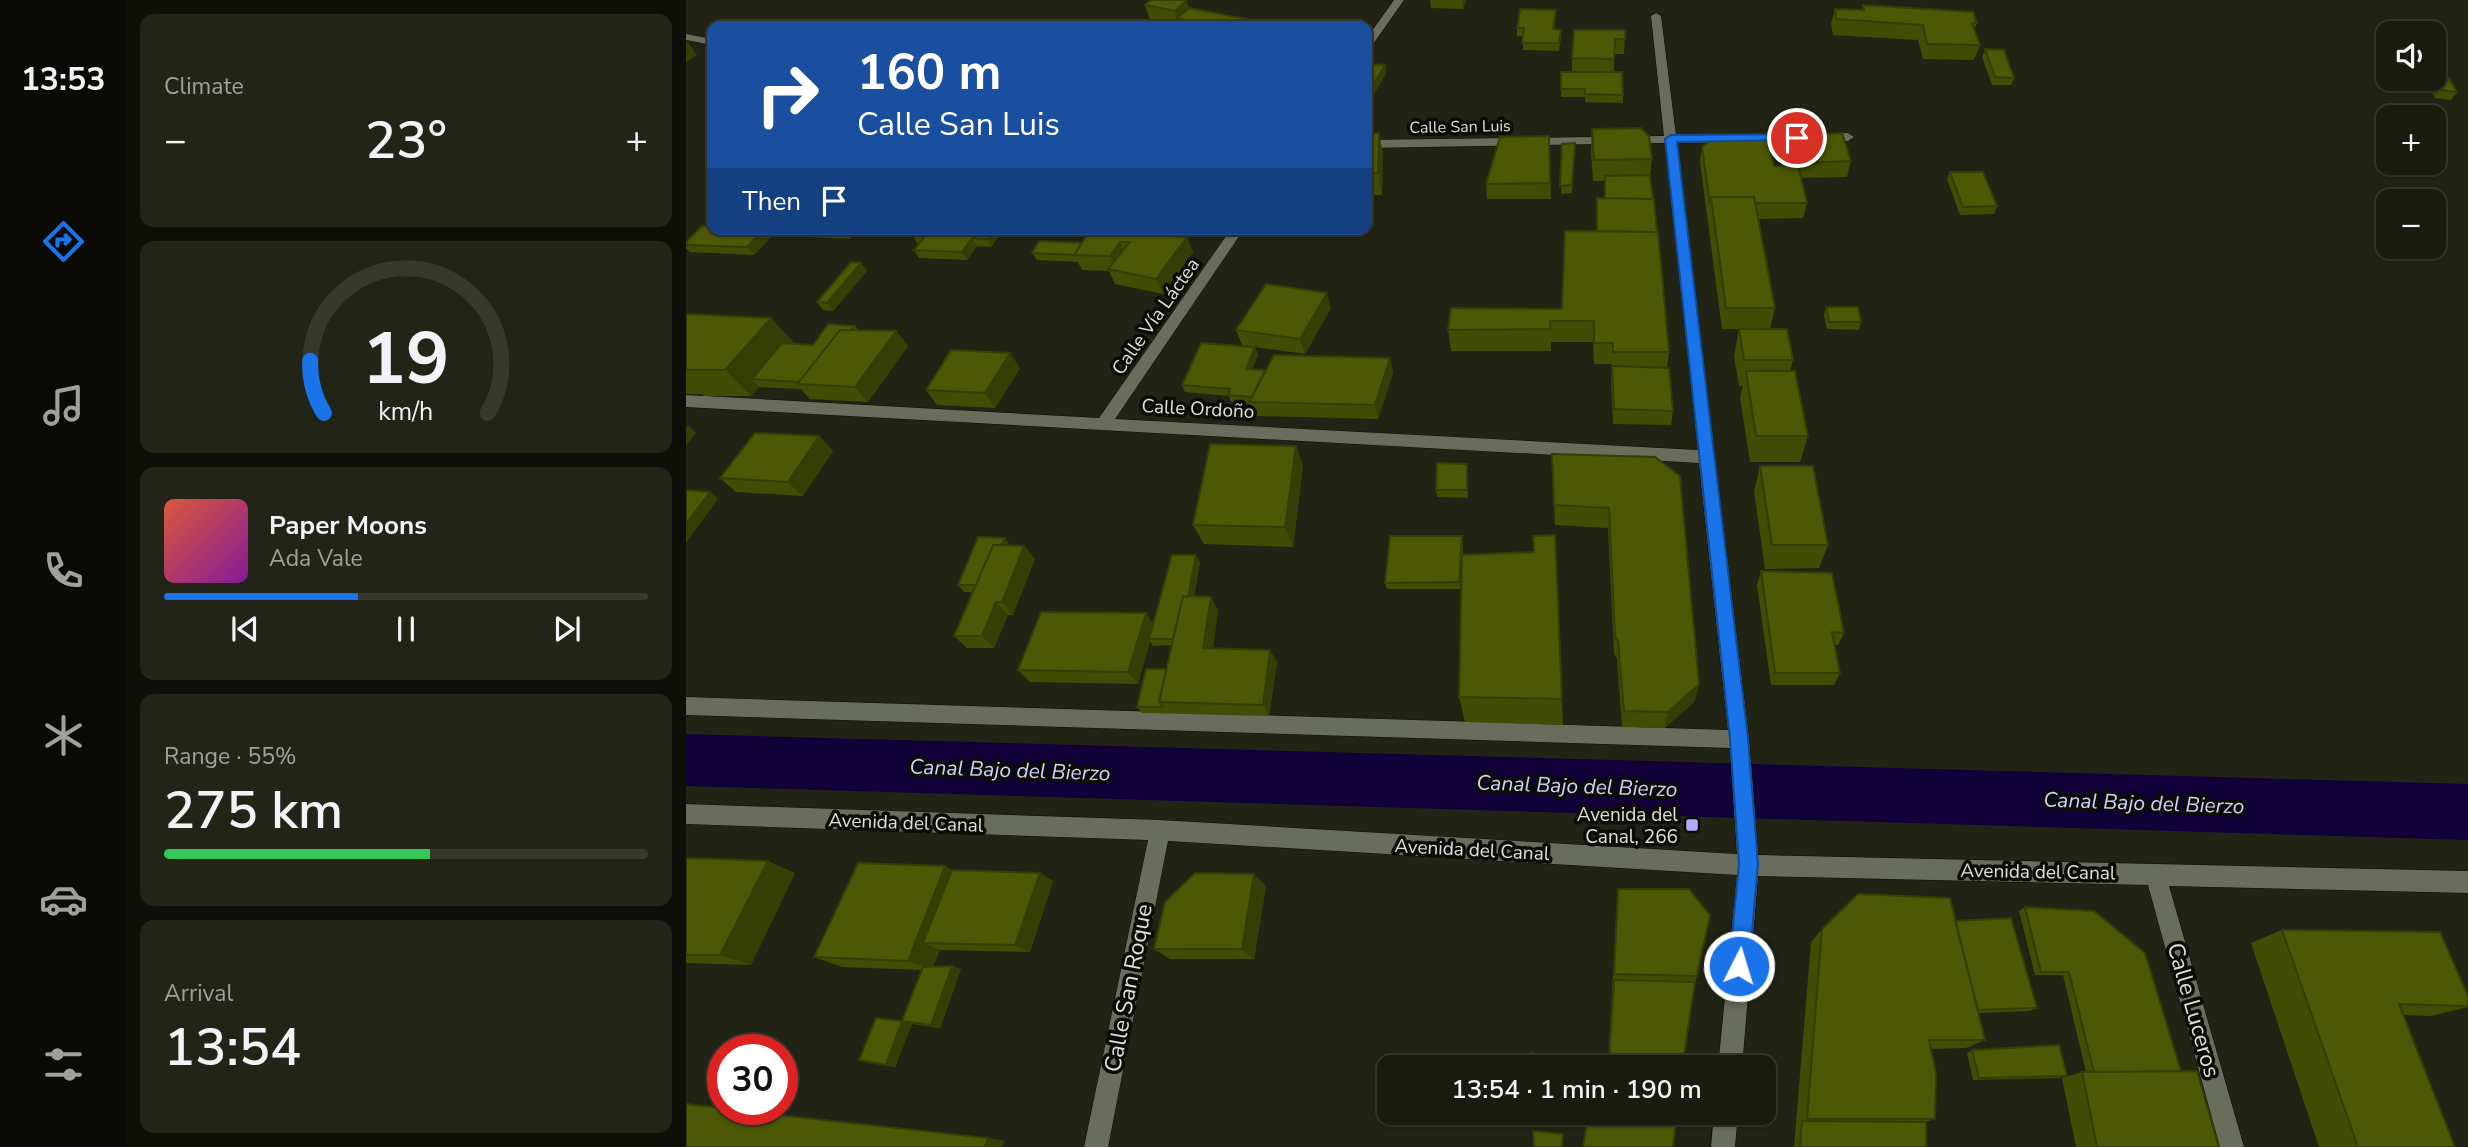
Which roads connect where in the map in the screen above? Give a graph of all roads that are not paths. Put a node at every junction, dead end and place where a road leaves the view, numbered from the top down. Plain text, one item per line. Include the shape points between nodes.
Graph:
1 (1399, 0) edge
2 (1656, 16) dead end
3 (686, 37) edge
4 (1372, 38) edge
5 (707, 41) edge
6 (1848, 137) dead end
7 (1671, 139) junction
8 (1372, 144) edge
9 (1234, 235) edge
10 (686, 401) edge
11 (1103, 424) junction
12 (1707, 457) junction
13 (686, 706) edge
14 (1739, 739) junction
15 (686, 814) edge
16 (1160, 830) junction
17 (1748, 864) junction
18 (2155, 873) junction
19 (2468, 882) edge
20 (1731, 1055) edge
21 (1725, 1125) edge
22 (1097, 1147) edge
23 (1723, 1147) edge
24 (2232, 1147) edge

1 - 4 street
2 - 7 street
3 - 5 street
6 - 7 street, Calle San Luis
7 - 8 street, Calle San Luis
7 - 12 street
9 - 11 street, Calle Vía Láctea
10 - 11 street, Calle Ordoño
11 - 12 street, Calle Ordoño
12 - 14 street
13 - 14 street
14 - 17 street
15 - 16 street, Avenida del Canal
16 - 17 street, Avenida del Canal
16 - 22 street, Calle San Roque
17 - 18 street, Avenida del Canal
17 - 20 street
18 - 19 street, Avenida del Canal
18 - 24 street, Calle Luceros
21 - 23 street

